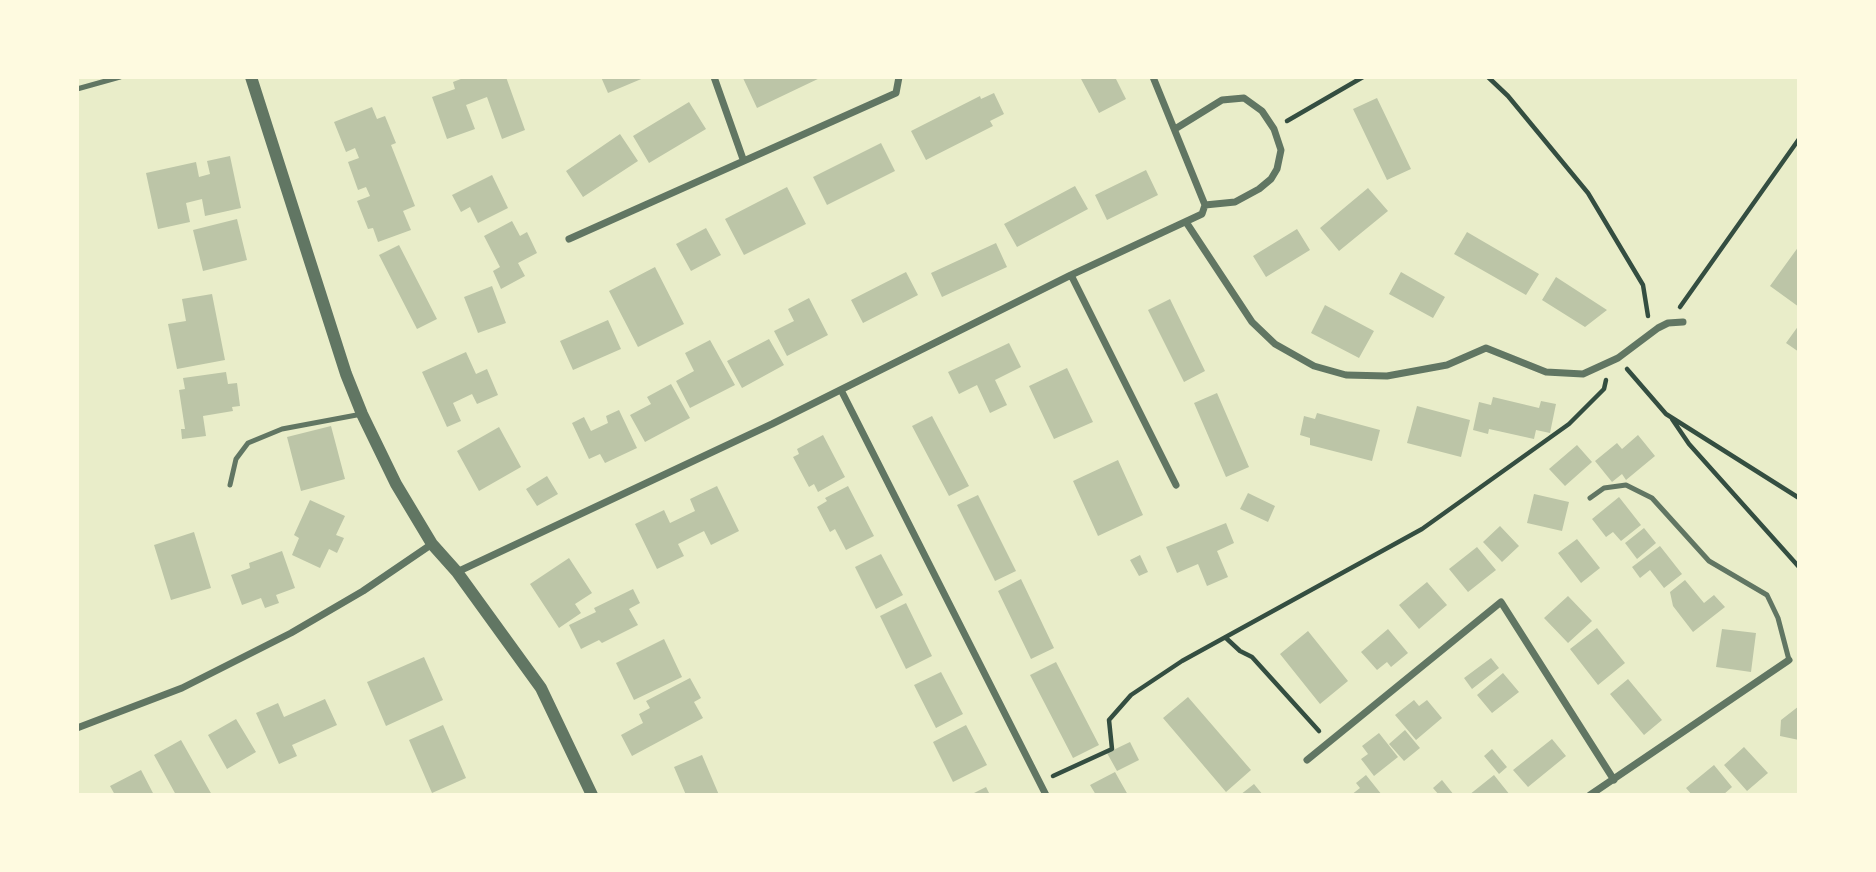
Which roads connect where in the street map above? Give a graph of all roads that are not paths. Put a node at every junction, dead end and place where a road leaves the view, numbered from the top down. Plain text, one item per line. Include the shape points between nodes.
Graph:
1 (120, 77) edge
2 (251, 77) edge
3 (714, 77) edge
4 (899, 77) edge
5 (1153, 77) edge
6 (77, 89) edge
7 (1175, 129) junction
8 (743, 159) junction
9 (1205, 205) junction
10 (1186, 222) junction
11 (569, 239) dead end
12 (1071, 275) junction
13 (1683, 322) dead end
14 (841, 390) junction
15 (362, 414) junction
16 (230, 485) dead end
17 (1176, 485) dead end
18 (1590, 498) dead end
19 (432, 544) junction
20 (457, 572) junction
21 (1788, 660) joint
22 (77, 728) edge
23 (1307, 760) dead end
24 (1614, 780) junction
25 (592, 795) edge
26 (1046, 795) edge
27 (1590, 795) edge

1 - 6 lane
2 - 15 street
3 - 8 street
4 - 8 street via 896,93
5 - 7 street
7 - 9 street
7 - 9 street via 1222,100 1244,98 1262,111 1274,128 1281,150 1271,179 1235,202
8 - 11 street
9 - 10 street via 1202,214
10 - 12 street
10 - 13 street via 1252,322 1275,344 1314,366 1346,375 1387,376 1447,365 1486,348 1546,372 1583,374 1618,358 1668,323
12 - 14 street
12 - 17 street
14 - 20 street
14 - 26 street
15 - 16 lane via 282,429 248,443 236,459
15 - 19 street
18 - 21 lane via 1604,488 1626,485 1652,498 1709,561 1767,595
19 - 20 street
19 - 22 street via 291,633 182,688
20 - 25 street via 541,688
21 - 24 street
23 - 24 street via 1501,602
24 - 27 street

